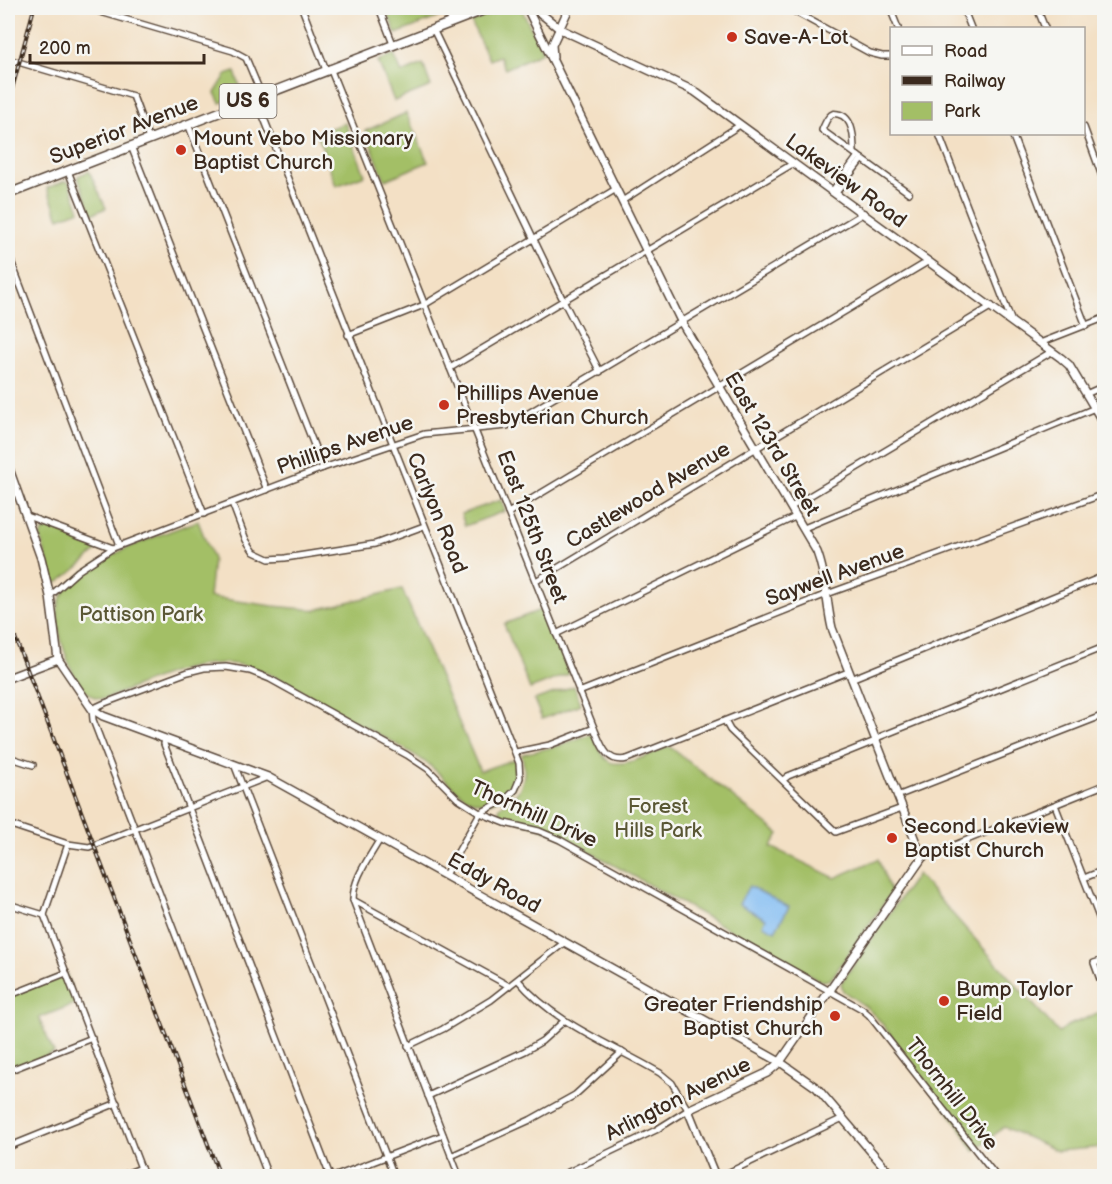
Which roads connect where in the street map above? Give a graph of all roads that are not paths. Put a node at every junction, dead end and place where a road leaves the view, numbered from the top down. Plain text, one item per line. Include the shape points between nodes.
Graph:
1 (87, 8) edge
2 (302, 8) edge
3 (379, 8) edge
4 (446, 8) edge
5 (489, 8) edge
6 (526, 8) edge
7 (534, 8) edge
8 (569, 8) edge
9 (788, 8) edge
10 (804, 8) edge
11 (890, 8) edge
12 (963, 8) edge
13 (1037, 8) edge
14 (800, 14) junction
15 (452, 22) junction
16 (898, 27) edge
17 (971, 27) edge
18 (1045, 27) edge
19 (433, 29) junction
20 (560, 29) junction
21 (393, 44) junction
22 (890, 56) edge
23 (8, 59) edge
24 (554, 63) junction
25 (328, 69) junction
26 (259, 97) junction
27 (188, 124) junction
28 (740, 125) junction
29 (1085, 132) edge
30 (939, 135) edge
31 (1012, 135) edge
32 (149, 139) junction
33 (131, 146) junction
34 (858, 156) junction
35 (794, 163) junction
36 (68, 171) junction
37 (1104, 182) edge
38 (616, 189) junction
39 (835, 191) junction
40 (909, 193) dead end
41 (8, 194) edge
42 (622, 201) junction
43 (864, 213) junction
44 (534, 239) junction
45 (647, 252) junction
46 (8, 253) edge
47 (928, 261) junction
48 (563, 300) junction
49 (424, 305) junction
50 (992, 306) junction
51 (1104, 318) edge
52 (682, 323) junction
53 (1012, 323) junction
54 (1086, 326) junction
55 (348, 335) junction
56 (1040, 343) junction
57 (1051, 352) junction
58 (450, 368) junction
59 (600, 372) junction
60 (1104, 386) edge
61 (719, 387) junction
62 (1086, 393) junction
63 (1095, 408) junction
64 (1104, 424) edge
65 (476, 429) junction
66 (392, 444) junction
67 (756, 449) junction
68 (8, 465) edge
69 (323, 468) junction
70 (267, 490) junction
71 (1104, 494) edge
72 (232, 503) junction
73 (791, 507) junction
74 (508, 513) junction
75 (204, 514) junction
76 (27, 516) junction
77 (797, 516) junction
78 (424, 526) junction
79 (804, 528) junction
80 (120, 545) junction
81 (113, 548) junction
82 (1104, 576) edge
83 (536, 581) junction
84 (827, 594) junction
85 (50, 596) junction
86 (556, 634) junction
87 (1104, 647) edge
88 (58, 659) junction
89 (850, 676) junction
90 (8, 678) edge
91 (579, 692) junction
92 (92, 709) junction
93 (1104, 715) edge
94 (725, 721) junction
95 (594, 728) junction
96 (165, 739) junction
97 (875, 741) junction
98 (516, 752) junction
99 (8, 757) edge
100 (234, 764) junction
101 (33, 765) dead end
102 (268, 777) junction
103 (783, 780) junction
104 (1104, 785) edge
105 (243, 787) junction
106 (897, 796) junction
107 (1055, 805) junction
108 (189, 808) junction
109 (902, 808) junction
110 (480, 813) junction
111 (8, 824) edge
112 (135, 830) junction
113 (380, 839) junction
114 (68, 843) junction
115 (922, 858) junction
116 (1104, 870) edge
117 (445, 875) junction
118 (1084, 878) junction
119 (352, 900) junction
120 (8, 904) edge
121 (44, 915) junction
122 (1104, 930) edge
123 (565, 942) junction
124 (1104, 960) edge
125 (66, 973) junction
126 (518, 980) junction
127 (508, 986) junction
128 (830, 989) junction
129 (1104, 990) edge
130 (8, 996) edge
131 (564, 1021) junction
132 (92, 1038) junction
133 (408, 1046) junction
134 (622, 1052) junction
135 (780, 1062) junction
136 (8, 1071) edge
137 (428, 1096) junction
138 (117, 1103) junction
139 (688, 1110) junction
140 (843, 1118) junction
141 (443, 1135) junction
142 (8, 1147) edge
143 (451, 1156) junction
144 (386, 1157) junction
145 (141, 1168) junction
146 (120, 1176) edge
147 (144, 1176) edge
148 (268, 1176) edge
149 (330, 1176) edge
150 (336, 1176) edge
151 (394, 1176) edge
152 (459, 1176) edge
153 (560, 1176) edge
154 (715, 1176) edge
155 (721, 1176) edge
156 (892, 1176) edge
157 (996, 1176) edge

1 - 26 street, Carlyon Road via 233,51 246,58
2 - 25 street, East 125th Street
3 - 21 street
4 - 15 street
5 - 15 main road, Superior Avenue / US 6
6 - 24 street, East 123rd Street
7 - 20 street, Lakeview Road
8 - 20 street
9 - 14 street
10 - 14 street
11 - 16 street
12 - 17 street
13 - 18 street
14 - 22 street via 870,53
15 - 19 main road, Superior Avenue / US 6
19 - 21 main road, Superior Avenue / US 6
19 - 44 street
20 - 24 street via 551,48
20 - 28 street, Lakeview Road via 694,91
21 - 25 main road, Superior Avenue / US 6
23 - 32 street via 133,96
24 - 38 street, East 123rd Street
25 - 26 main road, Superior Avenue / US 6
25 - 49 street, East 125th Street
26 - 27 main road, Superior Avenue / US 6
26 - 55 street, Carlyon Road
27 - 32 main road, Superior Avenue / US 6
27 - 69 street
28 - 35 street, Lakeview Road
28 - 42 street
29 - 37 street
30 - 53 street
31 - 54 street
32 - 33 main road, Superior Avenue / US 6
33 - 36 main road, Superior Avenue / US 6
33 - 70 street
34 - 34 street via 822,130 834,113 847,119
34 - 39 street
34 - 40 street
35 - 39 street, Lakeview Road
35 - 45 street
36 - 41 main road, Superior Avenue / US 6
36 - 75 street
38 - 42 street, East 123rd Street
38 - 44 street
39 - 43 street, Lakeview Road
42 - 45 street, East 123rd Street
43 - 47 street, Lakeview Road
43 - 52 street, Phillips Avenue
44 - 48 street
44 - 49 street
45 - 48 street
45 - 52 street, East 123rd Street
46 - 80 street
47 - 50 street, Lakeview Road
47 - 61 street
48 - 58 street
48 - 59 street
49 - 55 street
49 - 58 street, East 125th Street
50 - 53 street, Lakeview Road
50 - 67 street, Castlewood Avenue
51 - 54 street
52 - 59 street, Phillips Avenue
52 - 61 street, East 123rd Street
53 - 56 street, Lakeview Road
54 - 56 street
55 - 66 street, Carlyon Road
56 - 57 street, Lakeview Road
57 - 62 street, Lakeview Road via 1069,364
57 - 73 street
58 - 65 street, East 125th Street
59 - 65 street, Phillips Avenue via 507,426
60 - 62 street
61 - 67 street, East 123rd Street
61 - 74 street
62 - 63 street, Lakeview Road
63 - 64 street, Lakeview Road
63 - 79 street
65 - 66 street, Phillips Avenue via 424,434
65 - 74 street, East 125th Street
66 - 69 street, Phillips Avenue
66 - 78 street, Carlyon Road
67 - 73 street, East 123rd Street
67 - 83 street, Castlewood Avenue
68 - 76 street
69 - 70 street, Phillips Avenue
70 - 72 street, Phillips Avenue
71 - 84 street, Saywell Avenue
72 - 75 street, Phillips Avenue
72 - 78 street via 246,540 254,552 269,559 375,544
73 - 77 street, East 123rd Street
74 - 83 street, East 125th Street
75 - 80 street, Phillips Avenue
76 - 81 street
76 - 85 street
77 - 79 street, East 123rd Street
77 - 86 street
78 - 98 street, Carlyon Road
79 - 84 street, East 123rd Street via 823,567
80 - 81 street, Phillips Avenue
81 - 85 street, Phillips Avenue
82 - 89 street
83 - 86 street, East 125th Street
84 - 89 street, East 123rd Street via 832,628
84 - 91 street, Saywell Avenue
85 - 88 street
86 - 91 street, East 125th Street
87 - 97 street
88 - 90 street
88 - 92 street
89 - 94 street
89 - 97 street, East 123rd Street
91 - 95 street, East 125th Street
92 - 96 street, Eddy Road
92 - 110 street, Thornhill Drive via 204,668 250,671 407,755
92 - 112 street via 93,724
93 - 106 street
94 - 95 street, East 125th Street via 627,759 615,760 604,750
94 - 103 street
95 - 98 street via 550,745
96 - 100 street, Eddy Road
96 - 108 street
97 - 103 street
97 - 106 street, East 123rd Street
98 - 110 street, Carlyon Road via 520,773 511,795
99 - 101 street
100 - 102 street, Eddy Road
100 - 105 street
102 - 105 street
102 - 113 street, Eddy Road
103 - 109 street via 836,832
104 - 107 street
105 - 108 street
105 - 144 street
106 - 109 street, East 123rd Street
107 - 115 street
107 - 118 street
108 - 112 street
108 - 149 street
109 - 115 street, East 123rd Street
110 - 117 street
110 - 128 street, Thornhill Drive via 560,840
111 - 114 street
112 - 114 street via 89,846
112 - 148 street
113 - 117 street, Eddy Road
113 - 119 street via 357,881
114 - 121 street
115 - 128 street, Arlington Avenue
116 - 118 street
117 - 123 street, Eddy Road
118 - 122 street
119 - 127 street
119 - 133 street
120 - 121 street
121 - 125 street
123 - 126 street
123 - 135 street, Eddy Road
124 - 129 street via 1095,963
125 - 130 street
125 - 132 street
126 - 127 street
126 - 131 street via 530,995
127 - 133 street via 443,1029
128 - 135 street, Arlington Avenue
128 - 157 street, Thornhill Drive via 869,1014
131 - 134 street
131 - 137 street via 525,1052
132 - 136 street
132 - 138 street
133 - 137 street
134 - 139 street via 672,1083
134 - 143 street via 575,1095
135 - 139 street, Arlington Avenue
135 - 140 street, Eddy Road via 818,1088
137 - 141 street
138 - 142 street
138 - 145 street
139 - 153 street, Arlington Avenue via 656,1130
139 - 154 street
140 - 155 street
140 - 156 street, Eddy Road
141 - 143 street
141 - 144 street
143 - 152 street
144 - 150 street
144 - 151 street
145 - 146 street
145 - 147 street

